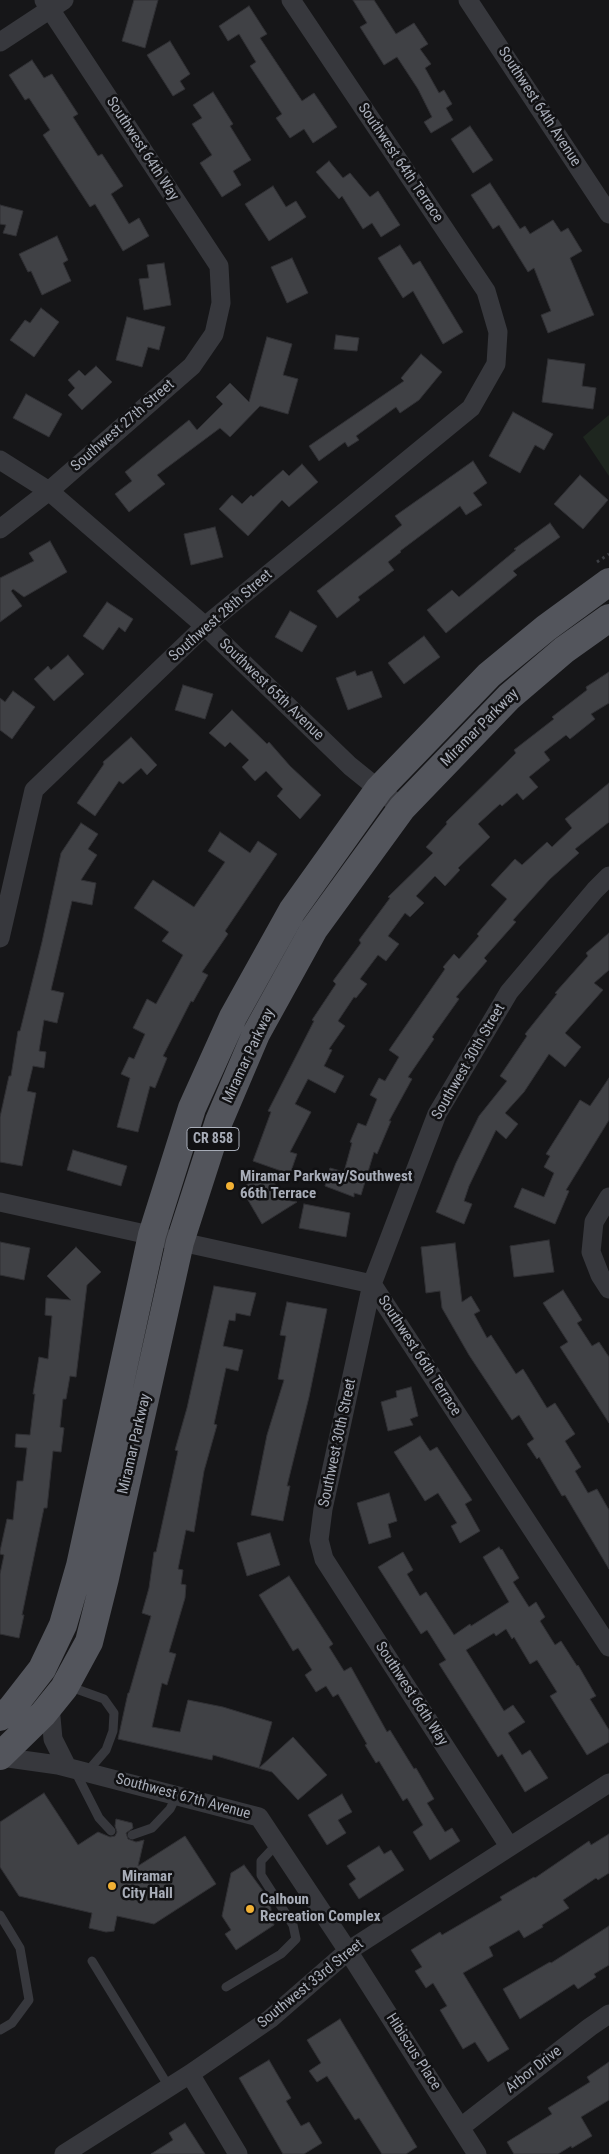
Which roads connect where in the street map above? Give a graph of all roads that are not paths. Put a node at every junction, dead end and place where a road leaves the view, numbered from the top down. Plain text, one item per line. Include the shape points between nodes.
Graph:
1 (291, 0) edge
2 (468, 0) edge
3 (53, 3) edge
4 (0, 42) edge
5 (607, 208) edge
6 (220, 303) joint
7 (498, 332) joint
8 (0, 460) edge
9 (49, 491) junction
10 (0, 529) edge
11 (609, 582) edge
12 (609, 618) edge
13 (205, 626) junction
14 (379, 789) junction
15 (402, 808) junction
16 (609, 876) edge
17 (0, 938) edge
18 (609, 1197) edge
19 (0, 1202) edge
20 (152, 1236) junction
21 (180, 1242) junction
22 (372, 1284) junction
23 (609, 1289) edge
24 (319, 1540) joint
25 (609, 1647) edge
26 (58, 1695) junction
27 (0, 1718) edge
28 (0, 1756) edge
29 (76, 1769) junction
30 (609, 1783) edge
31 (177, 1795) junction
32 (111, 1831) dead end
33 (132, 1835) dead end
34 (277, 1844) junction
35 (509, 1846) junction
36 (0, 1915) edge
37 (348, 1950) junction
38 (92, 1961) dead end
39 (226, 1987) dead end
40 (609, 2014) edge
41 (0, 2030) edge
42 (190, 2074) junction
43 (169, 2087) junction
44 (461, 2127) junction
45 (64, 2154) edge
46 (238, 2154) edge
47 (477, 2154) edge

1 - 7 street, Southwest 64th Terrace via 486,291
2 - 5 street, Southwest 64th Avenue
3 - 4 street
3 - 6 street, Southwest 64th Way via 220,266
6 - 9 street, Southwest 27th Street via 214,334 192,366
7 - 13 street, Southwest 28th Street via 496,364 471,408
8 - 9 street, Southwest 65th Avenue
9 - 10 street, Southwest 27th Street
9 - 13 street, Southwest 65th Avenue
11 - 14 main road, Miramar Parkway / CR 858 via 489,675
12 - 15 main road, Miramar Parkway / CR 858 via 564,650 509,697
13 - 14 street, Southwest 65th Avenue via 350,766
13 - 17 street, Southwest 28th Street via 34,790
14 - 15 street, Southwest 65th Avenue
14 - 20 main road, Miramar Parkway / CR 858 via 292,911 233,1017 192,1108
15 - 21 main road, Miramar Parkway / CR 858 via 314,929 256,1034 219,1121
16 - 22 street, Southwest 30th Street via 509,992 437,1114
18 - 23 street via 594,1222 591,1252
19 - 20 street, Southwest 66th Terrace
20 - 21 street, Southwest 66th Terrace
20 - 27 main road, Miramar Parkway / CR 858 via 80,1566 63,1625 42,1669
21 - 22 street, Southwest 66th Terrace
21 - 26 main road, Miramar Parkway / CR 858 via 89,1642
22 - 24 street, Southwest 30th Street
22 - 25 street, Southwest 66th Terrace
24 - 35 street, Southwest 66th Way via 324,1559
26 - 28 main road, Miramar Parkway / CR 858
26 - 29 street via 53,1739
26 - 29 lane via 104,1699 114,1713 113,1731 106,1750
28 - 29 street, Southwest 67th Avenue
29 - 31 street, Southwest 67th Avenue
29 - 32 lane via 99,1818
30 - 35 street, Southwest 33rd Street
31 - 33 lane via 170,1809 152,1828
31 - 34 street, Southwest 67th Avenue via 259,1817
34 - 37 street, Southwest 67th Avenue
34 - 39 lane via 261,1861 261,1875 293,1925 296,1939 281,1954
35 - 37 street, Southwest 33rd Street
36 - 41 lane via 20,1948 29,2000 12,2023
37 - 42 street, Southwest 33rd Street via 270,2018
37 - 44 street, Hibiscus Place
38 - 43 lane
40 - 44 street, Arbor Drive
42 - 43 street, Southwest 33rd Street
42 - 46 street
43 - 45 street, Southwest 33rd Street
44 - 47 street, Hibiscus Place

